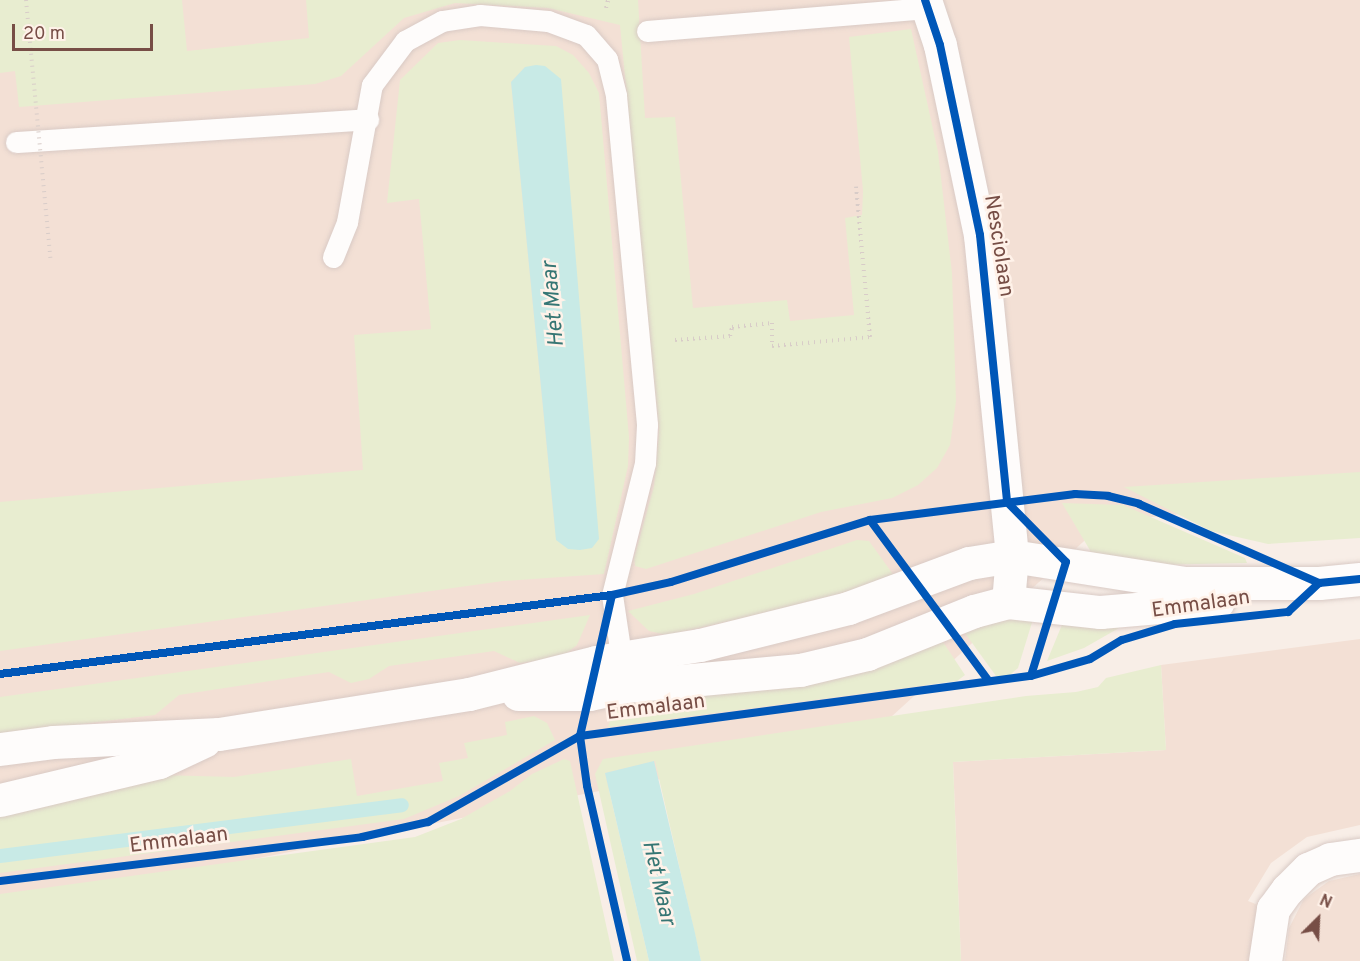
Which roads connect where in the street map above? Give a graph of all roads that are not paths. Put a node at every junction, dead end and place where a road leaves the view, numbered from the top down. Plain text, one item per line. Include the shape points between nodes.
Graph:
1 (926, 4) edge
2 (647, 31) dead end
3 (368, 119) junction
4 (16, 141) dead end
5 (333, 257) dead end
6 (1012, 556) junction
7 (1360, 579) edge
8 (1319, 583) junction
9 (1008, 602) junction
10 (624, 672) junction
11 (219, 734) junction
12 (0, 749) edge
13 (0, 800) edge
14 (1360, 855) edge
15 (1265, 961) edge

1 - 2 lane
1 - 6 main road, Nesciolaan via 940,45 980,235
3 - 4 lane
3 - 5 lane via 347,222
3 - 10 lane via 372,86 405,41 442,21 480,15 548,21 586,35 607,59 616,96 647,425 636,506 612,596
6 - 8 main road, Emmalaan via 1185,583
6 - 9 main road, Nesciolaan
6 - 10 main road, Emmalaan via 969,563 916,586 848,608 700,645
7 - 8 main road, Emmalaan
8 - 9 main road, Emmalaan via 1267,598 1127,612 1076,611
9 - 10 main road, Emmalaan via 974,611 867,654 800,670
10 - 11 main road, Emmalaan via 590,694 469,694
11 - 12 main road, Emmalaan via 53,742
11 - 13 main road, Emmalaan via 159,762
14 - 15 main road via 1330,859 1308,869 1287,890 1273,909

